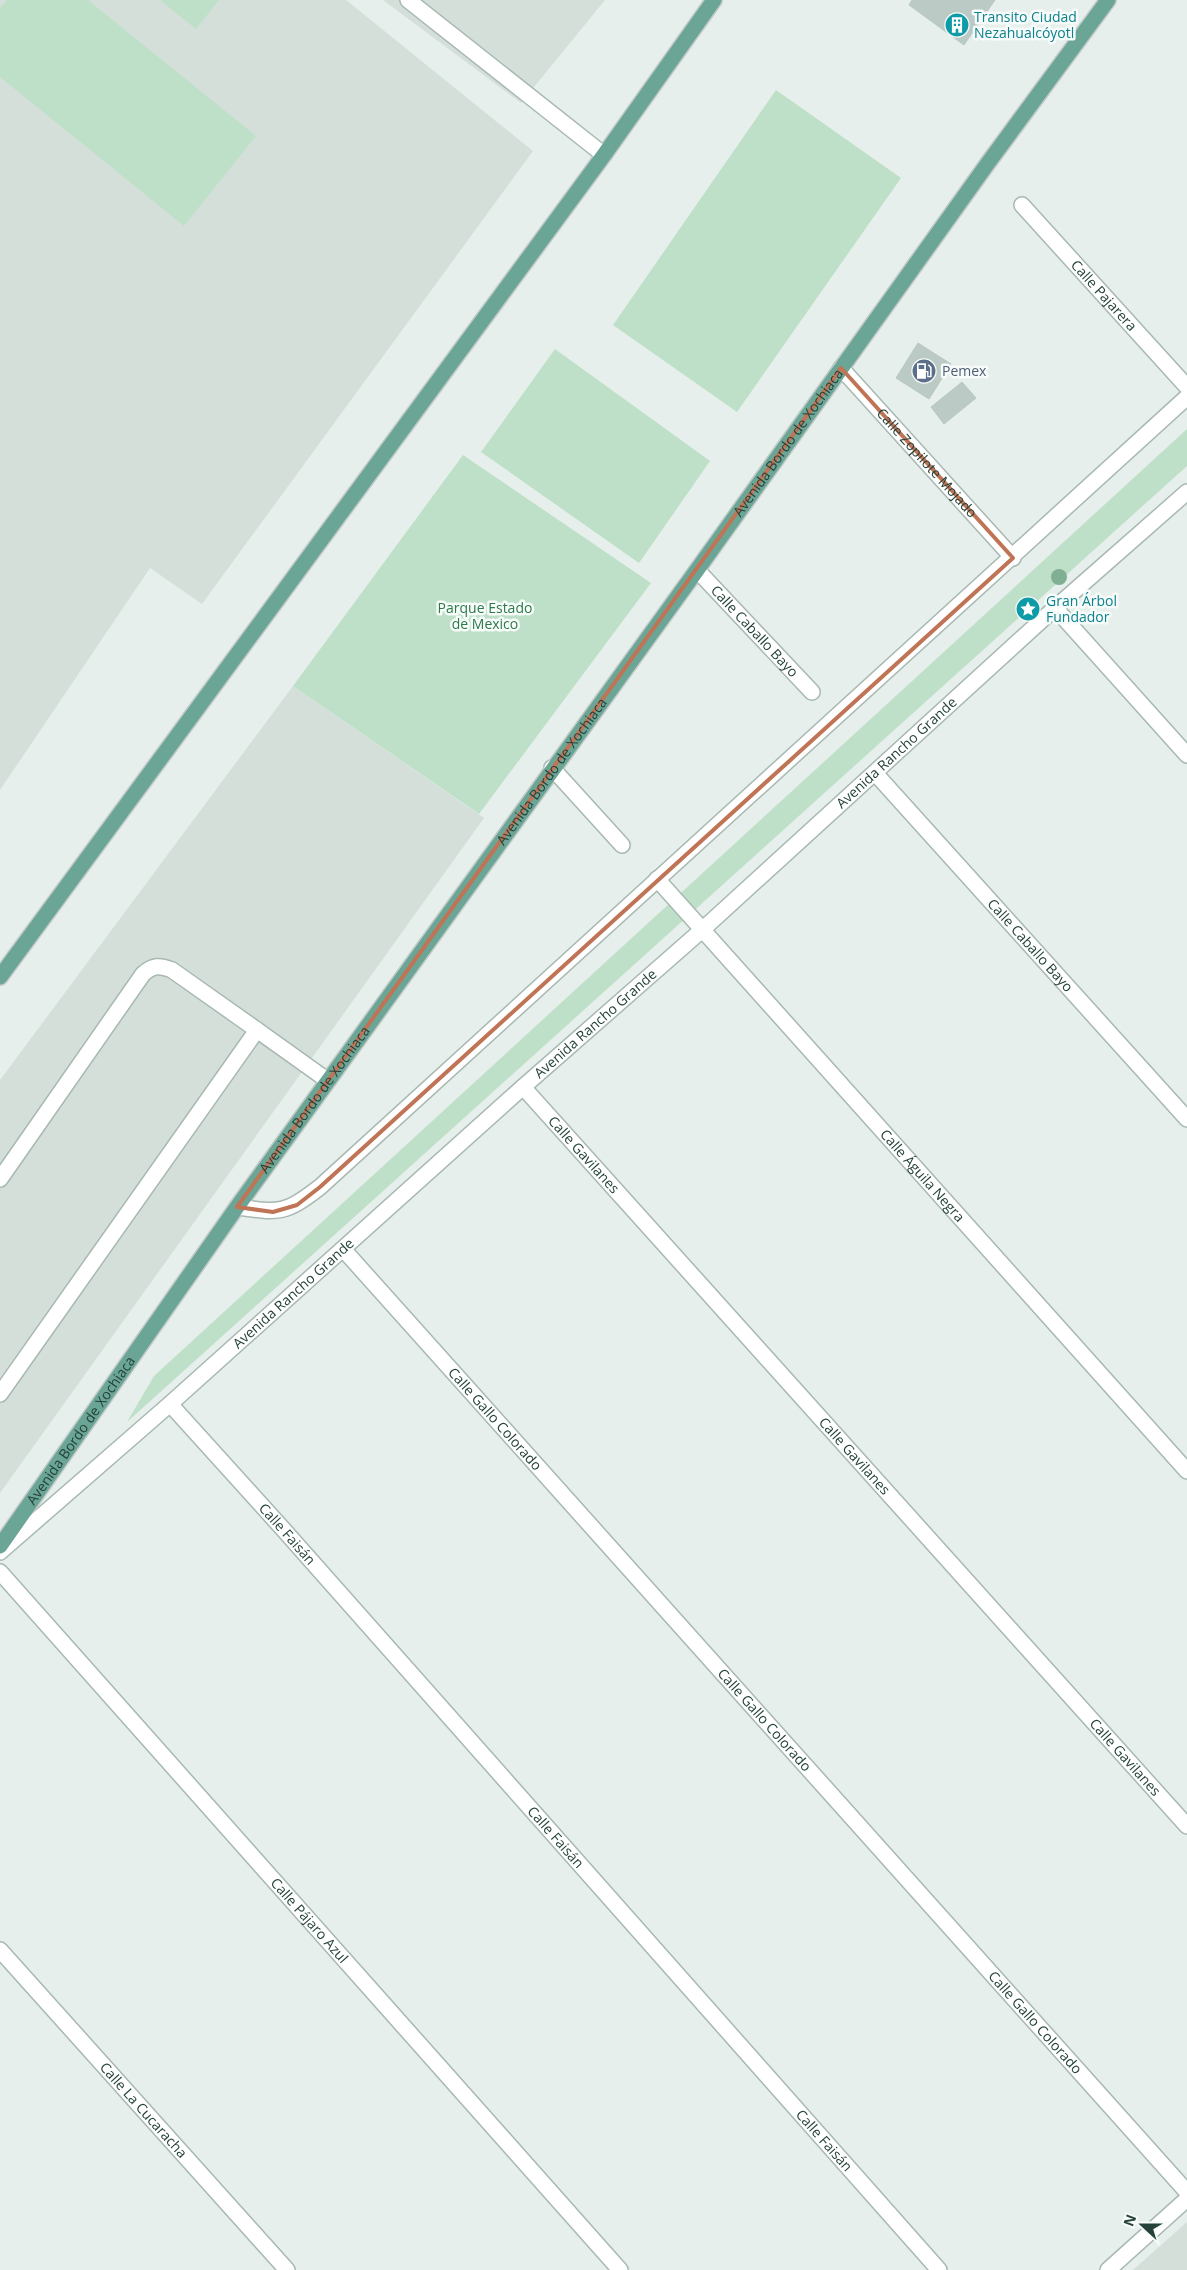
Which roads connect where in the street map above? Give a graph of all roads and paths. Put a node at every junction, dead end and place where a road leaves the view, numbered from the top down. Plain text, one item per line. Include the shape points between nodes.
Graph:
1 (714, 0) edge
2 (1108, 0) edge
3 (418, 3) edge
4 (604, 155) junction
5 (1022, 205) dead end
6 (841, 368) junction
7 (1187, 387) edge
8 (1187, 397) edge
9 (1187, 492) edge
10 (1013, 558) junction
11 (697, 570) junction
12 (1055, 608) junction
13 (812, 692) dead end
14 (1187, 754) edge
15 (552, 768) junction
16 (875, 773) junction
17 (622, 845) dead end
18 (657, 879) junction
19 (702, 930) junction
20 (0, 977) edge
21 (257, 1030) junction
22 (327, 1080) junction
23 (523, 1087) junction
24 (1187, 1119) edge
25 (0, 1178) edge
26 (237, 1207) junction
27 (343, 1249) junction
28 (0, 1394) edge
29 (170, 1404) junction
30 (1187, 1471) edge
31 (0, 1546) edge
32 (0, 1552) edge
33 (0, 1572) edge
34 (1187, 1826) edge
35 (0, 1950) edge
36 (1187, 2192) edge
37 (1187, 2199) edge
38 (287, 2270) edge
39 (620, 2270) edge
40 (939, 2270) edge
41 (1108, 2270) edge

1 - 4 main road
2 - 6 main road, Avenida Bordo de Xochiaca
3 - 4 street
4 - 20 main road
5 - 7 street, Calle Pajarera
6 - 10 street, Calle Zopilote Mojado
6 - 11 main road, Avenida Bordo de Xochiaca
8 - 10 street
9 - 12 street, Avenida Rancho Grande
10 - 18 street
11 - 13 street, Calle Caballo Bayo
11 - 15 main road, Avenida Bordo de Xochiaca
12 - 14 street
12 - 16 street, Avenida Rancho Grande
15 - 17 street
15 - 22 main road, Avenida Bordo de Xochiaca
16 - 19 street, Avenida Rancho Grande
16 - 24 street, Calle Caballo Bayo
18 - 19 street, Calle Águila Negra
18 - 26 street via 297,1205 273,1212
19 - 23 street, Avenida Rancho Grande
19 - 30 street, Calle Águila Negra
21 - 22 street
21 - 25 street via 172,970 162,966 151,967 142,974
21 - 28 street
22 - 26 main road, Avenida Bordo de Xochiaca
23 - 27 street, Avenida Rancho Grande
23 - 34 street, Calle Gavilanes
26 - 31 main road, Avenida Bordo de Xochiaca
27 - 29 street, Avenida Rancho Grande
27 - 36 street, Calle Gallo Colorado
29 - 32 street, Avenida Rancho Grande
29 - 40 street, Calle Faisán
33 - 39 street, Calle Pájaro Azul
35 - 38 street, Calle La Cucaracha
37 - 41 street

